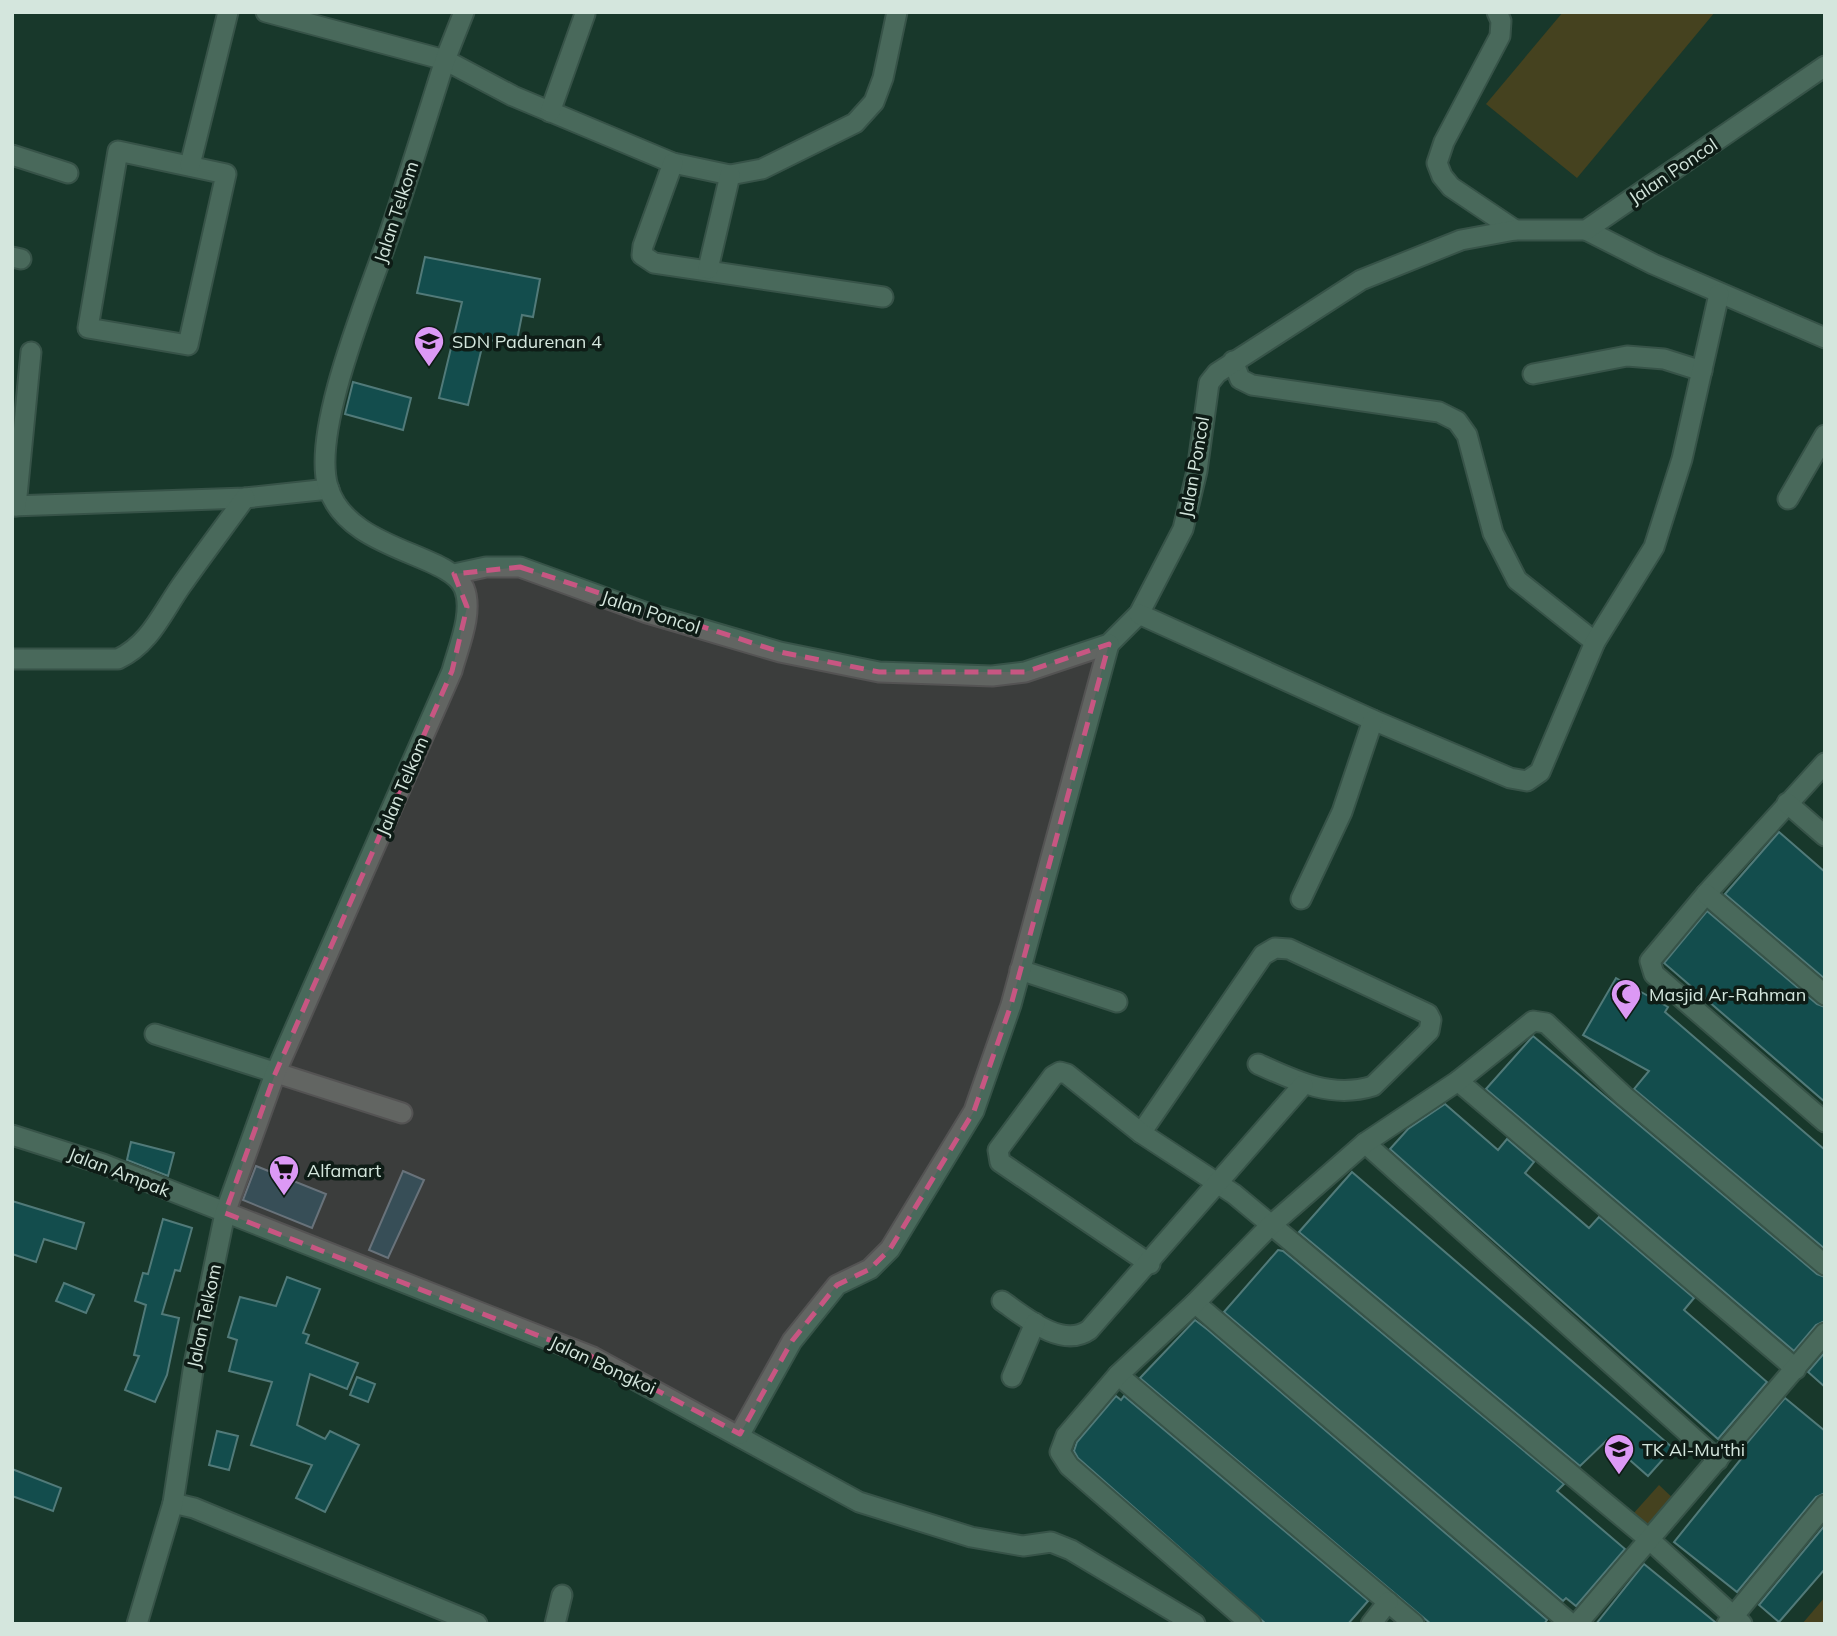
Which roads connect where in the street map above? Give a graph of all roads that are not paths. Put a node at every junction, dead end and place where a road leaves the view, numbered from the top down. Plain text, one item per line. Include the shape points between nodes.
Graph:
1 (228, 12) edge
2 (266, 12) edge
3 (464, 12) edge
4 (897, 12) edge
5 (1500, 13) edge
6 (585, 14) dead end
7 (445, 60) junction
8 (1825, 66) edge
9 (551, 112) junction
10 (12, 155) edge
11 (673, 163) junction
12 (190, 165) junction
13 (68, 173) dead end
14 (730, 175) junction
15 (1515, 230) junction
16 (1587, 230) junction
17 (708, 269) junction
18 (1719, 294) junction
19 (883, 297) dead end
20 (1825, 338) edge
21 (31, 352) dead end
22 (1233, 361) junction
23 (1702, 371) junction
24 (1533, 374) dead end
25 (1825, 435) edge
26 (329, 489) junction
27 (245, 498) junction
28 (1788, 499) dead end
29 (14, 506) edge
30 (454, 574) junction
31 (1139, 614) junction
32 (1595, 642) junction
33 (1109, 644) junction
34 (12, 659) edge
35 (1373, 720) junction
36 (1825, 763) edge
37 (1787, 803) junction
38 (1825, 836) edge
39 (1706, 894) junction
40 (1301, 899) dead end
41 (1020, 970) junction
42 (1825, 995) edge
43 (1117, 1002) dead end
44 (155, 1034) dead end
45 (1258, 1064) dead end
46 (275, 1074) junction
47 (1458, 1081) junction
48 (1303, 1085) junction
49 (402, 1113) dead end
50 (1825, 1122) edge
51 (1141, 1133) junction
52 (12, 1135) edge
53 (1365, 1143) junction
54 (1217, 1183) junction
55 (225, 1213) junction
56 (1266, 1222) junction
57 (1150, 1264) junction
58 (1825, 1265) edge
59 (1002, 1301) dead end
60 (1195, 1303) junction
61 (1035, 1323) junction
62 (1825, 1334) edge
63 (1796, 1369) junction
64 (1118, 1375) junction
65 (1012, 1377) dead end
66 (740, 1434) junction
67 (1718, 1460) junction
68 (173, 1503) junction
69 (1825, 1505) edge
70 (1651, 1541) junction
71 (562, 1595) dead end
72 (1388, 1602) junction
73 (1734, 1621) edge
74 (137, 1624) edge
75 (477, 1624) edge
76 (555, 1624) edge
77 (1195, 1624) edge
78 (1251, 1624) edge
79 (1371, 1624) edge
80 (1414, 1624) edge
81 (1571, 1624) edge
82 (1577, 1624) edge

1 - 12 street
2 - 7 street
3 - 7 street, Jalan Telkom
4 - 14 street via 879,90 855,122 762,169
5 - 15 street via 1500,36 1437,163 1451,187
6 - 9 street
7 - 9 street
7 - 26 street, Jalan Telkom via 342,378 327,435
8 - 16 street, Jalan Poncol
9 - 11 street
10 - 13 street
11 - 14 street
11 - 17 street via 642,255 654,262
12 - 12 street via 226,174 188,345 88,328 118,151
14 - 17 street
15 - 16 street, Jalan Poncol
15 - 22 street, Jalan Poncol via 1461,240 1361,280
16 - 18 street
17 - 19 street
18 - 20 street
18 - 23 street
21 - 29 street
22 - 31 street, Jalan Poncol via 1209,383 1197,471 1183,529
22 - 32 street via 1240,379 1252,385 1439,412 1457,421 1467,435 1500,552 1517,580
23 - 24 street via 1664,359 1627,356
23 - 32 street via 1682,459 1654,547
25 - 28 street
26 - 27 street
26 - 30 street, Jalan Telkom via 344,516 386,545
27 - 29 street
27 - 34 street via 164,615 131,653 118,659
30 - 33 street, Jalan Poncol via 520,566 647,612 780,652 878,672 1025,673
30 - 46 street, Jalan Telkom via 464,589 467,607 452,671
31 - 33 street, Jalan Poncol
31 - 35 street
32 - 35 street via 1540,772 1527,781
33 - 41 street
35 - 40 street via 1342,812
36 - 37 street
37 - 38 street
37 - 39 street
39 - 42 street
39 - 50 street via 1650,961 1650,968
41 - 43 street
41 - 66 street via 974,1111 890,1249 870,1269 837,1285 792,1341
44 - 46 street
45 - 48 street
46 - 49 street
46 - 55 street, Jalan Telkom
47 - 53 street
47 - 58 street via 1532,1021 1546,1023 1624,1096
47 - 63 street
48 - 51 street via 1347,1092 1373,1086 1429,1031 1428,1014 1289,949 1275,948 1263,956
48 - 54 street
51 - 54 street
51 - 57 street via 1060,1072 998,1155 1000,1162
52 - 55 street, Jalan Ampak via 103,1164
53 - 56 street
53 - 67 street
54 - 56 street
54 - 57 street
55 - 66 street, Jalan Bongkoi via 593,1357
55 - 68 street, Jalan Telkom via 194,1364
56 - 60 street
56 - 70 street
57 - 61 street via 1080,1336 1070,1338
59 - 61 street
60 - 64 street
60 - 81 street
61 - 65 street
62 - 63 street
63 - 67 street
64 - 72 street
64 - 78 street via 1066,1436 1060,1452 1069,1466
66 - 77 street, Jalan Bongkoi via 859,1502 971,1537 1023,1546 1051,1542 1071,1550
67 - 70 street
68 - 74 street, Jalan Telkom
68 - 75 street
69 - 73 street
70 - 73 street
70 - 82 street
71 - 76 street
72 - 79 street
72 - 80 street

